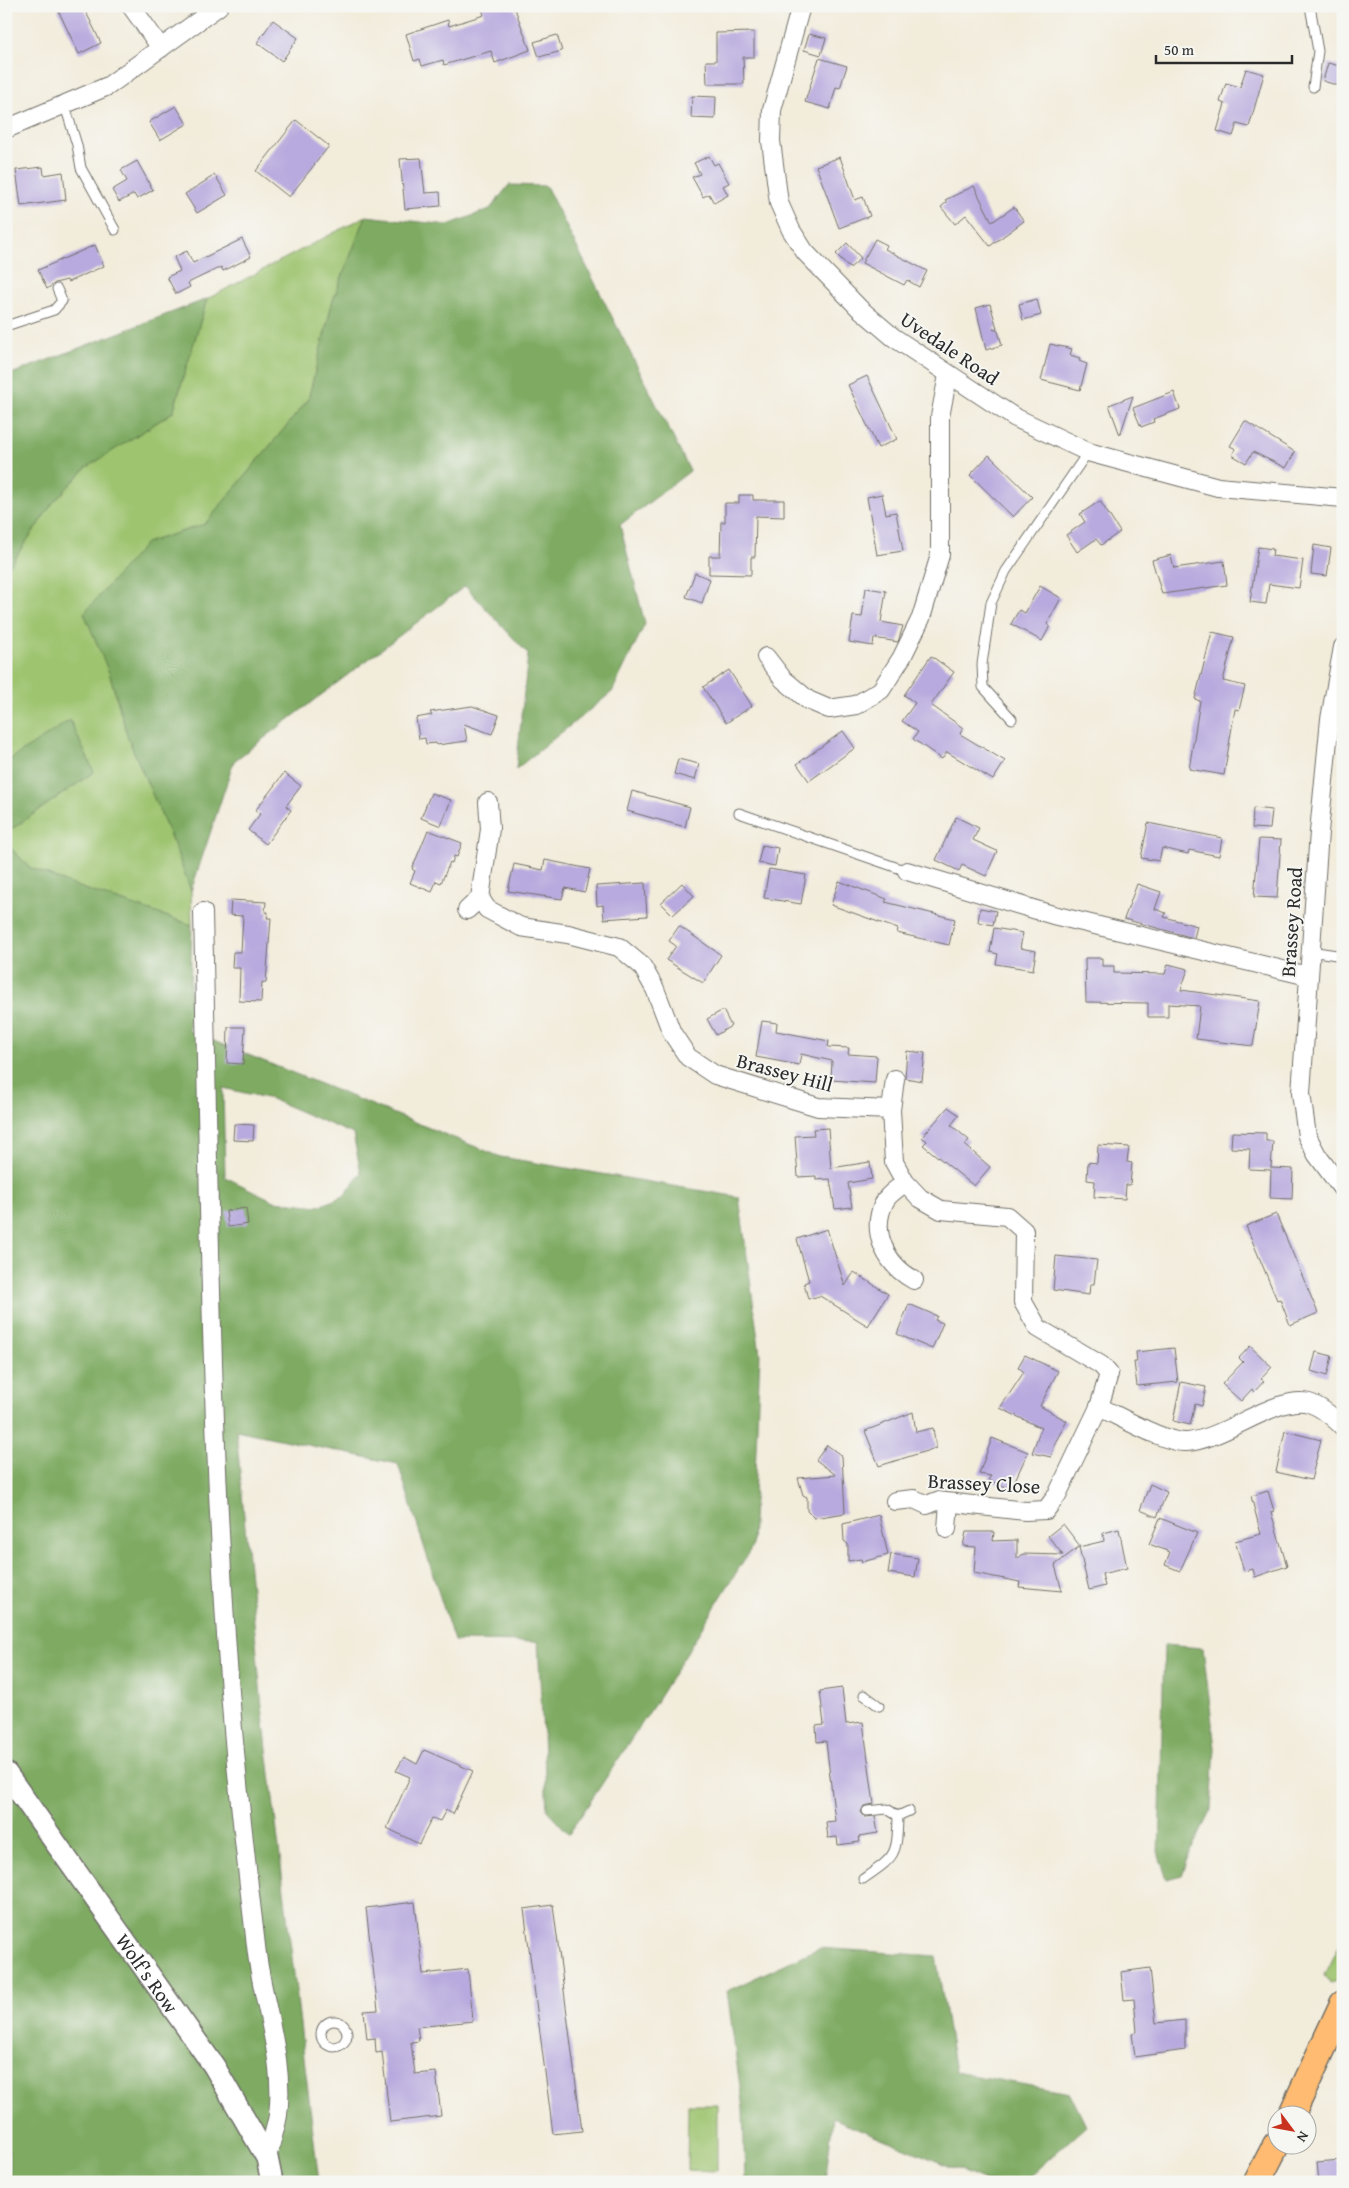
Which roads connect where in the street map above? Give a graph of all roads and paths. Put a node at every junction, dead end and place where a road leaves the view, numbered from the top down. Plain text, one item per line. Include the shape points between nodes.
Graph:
1 (131, 6) edge
2 (219, 6) edge
3 (801, 6) edge
4 (1310, 6) edge
5 (161, 48) junction
6 (1313, 87) dead end
7 (65, 106) junction
8 (6, 129) edge
9 (115, 230) dead end
10 (57, 289) dead end
11 (6, 326) edge
12 (948, 374) junction
13 (1088, 452) junction
14 (1343, 498) edge
15 (1343, 647) edge
16 (766, 657) dead end
17 (1339, 683) edge
18 (1012, 719) dead end
19 (488, 802) dead end
20 (739, 814) dead end
21 (907, 871) joint
22 (480, 898) junction
23 (467, 910) dead end
24 (203, 912) dead end
25 (1310, 951) junction
26 (1343, 956) edge
27 (1308, 976) junction
28 (895, 1079) dead end
29 (891, 1110) junction
30 (905, 1182) junction
31 (1343, 1190) edge
32 (914, 1280) dead end
33 (1099, 1407) junction
34 (1343, 1427) edge
35 (895, 1501) dead end
36 (949, 1503) junction
37 (947, 1529) dead end
38 (864, 1695) dead end
39 (879, 1706) dead end
40 (6, 1774) edge
41 (867, 1811) dead end
42 (909, 1812) dead end
43 (898, 1816) junction
44 (863, 1878) dead end
45 (1343, 2004) edge
46 (1296, 2106) edge
47 (1270, 2156) edge
48 (267, 2158) junction
49 (272, 2182) edge
50 (1257, 2182) edge

1 - 5 street
2 - 5 street
3 - 12 street, Uvedale Road via 772,110 771,141 779,203 791,230 819,269 893,337
4 - 6 lane via 1318,51
5 - 7 street via 108,86
7 - 8 street
7 - 9 lane via 81,168
10 - 11 lane via 62,301 54,310
12 - 13 street, Uvedale Road via 1014,417
12 - 16 street via 940,417 940,555 921,618 881,690 856,705 829,709 808,700 783,680
13 - 14 street, Uvedale Road via 1218,487
13 - 18 lane via 1006,571 991,603 982,664 983,687
15 - 17 street, Brassey Road
17 - 25 street, Brassey Road via 1320,823
19 - 22 street via 490,829
20 - 21 lane
21 - 27 street via 1054,915
22 - 23 street
22 - 29 street, Brassey Hill via 487,909 521,927 568,934 618,947 642,966 672,1033 688,1057 715,1076 818,1107
24 - 48 street via 210,1313 231,1701 241,1820 258,1955 278,2063 278,2115
25 - 26 lane
25 - 27 street, Brassey Road
27 - 31 street, Brassey Road via 1302,1093 1307,1136
28 - 29 street
29 - 30 street via 894,1162
30 - 32 street via 885,1200 878,1229 884,1252 906,1276
30 - 33 street via 920,1198 941,1210 1008,1216 1024,1231 1023,1302 1038,1328 1101,1365 1109,1374
33 - 34 street via 1170,1440 1186,1442 1218,1435 1280,1405 1308,1403 1332,1416
33 - 36 street, Brassey Close via 1058,1495 1046,1510 1025,1511
35 - 36 street, Brassey Close via 914,1499 927,1505
36 - 37 street
38 - 39 lane
40 - 48 street, Wolf's Row via 214,2066
41 - 43 lane via 887,1809
42 - 43 lane
43 - 44 lane via 897,1847 890,1861
45 - 46 main road
47 - 50 main road
48 - 49 street, Wolf's Row

